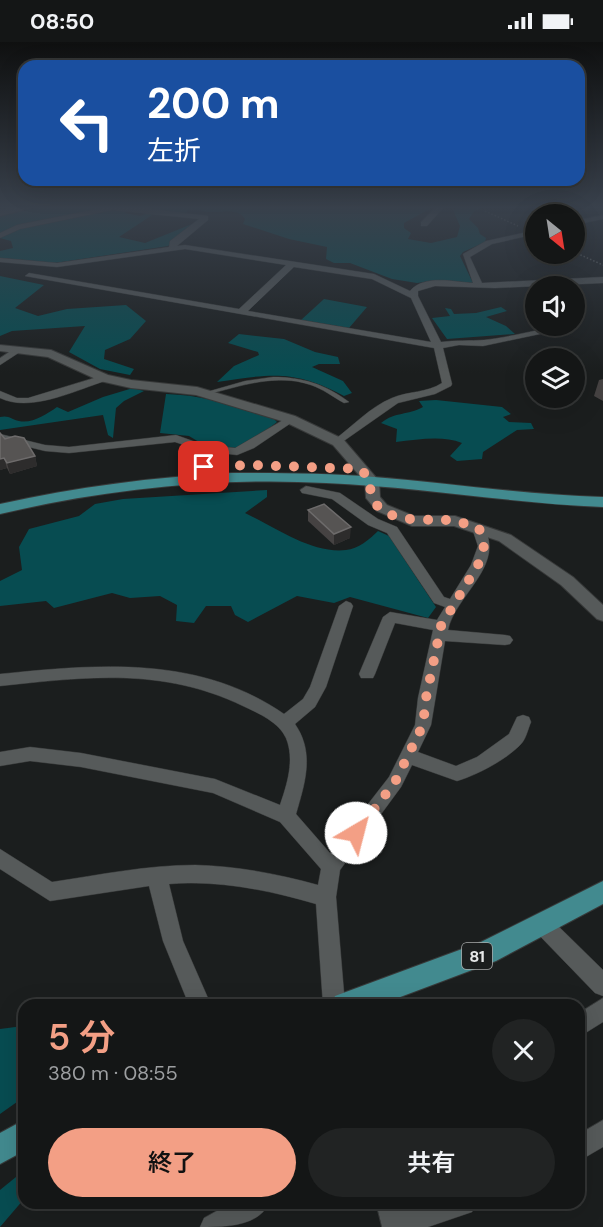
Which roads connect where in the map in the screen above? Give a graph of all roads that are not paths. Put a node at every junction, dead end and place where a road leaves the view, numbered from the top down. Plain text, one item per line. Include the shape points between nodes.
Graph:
1 (26, 262) edge
2 (75, 262) edge
3 (280, 262) edge
4 (469, 262) edge
5 (292, 264) junction
6 (29, 276) dead end
7 (603, 280) edge
8 (585, 281) edge
9 (525, 285) edge
10 (479, 286) junction
11 (414, 296) junction
12 (241, 312) junction
13 (525, 335) edge
14 (438, 346) junction
15 (0, 348) edge
16 (18, 350) junction
17 (0, 362) edge
18 (104, 378) junction
19 (206, 393) junction
20 (0, 394) edge
21 (346, 402) dead end
22 (291, 419) junction
23 (0, 437) edge
24 (338, 442) junction
25 (361, 469) junction
26 (372, 481) junction
27 (306, 490) dead end
28 (603, 490) edge
29 (0, 498) edge
30 (603, 502) edge
31 (0, 509) edge
32 (479, 528) junction
33 (453, 605) junction
34 (346, 606) dead end
35 (603, 615) edge
36 (440, 630) junction
37 (505, 640) dead end
38 (367, 674) dead end
39 (0, 680) edge
40 (286, 722) junction
41 (523, 722) dead end
42 (408, 755) junction
43 (0, 759) edge
44 (286, 816) junction
45 (0, 858) edge
46 (331, 867) junction
47 (157, 876) junction
48 (603, 892) edge
49 (326, 897) junction
50 (543, 925) junction
51 (603, 985) edge
52 (199, 999) edge
53 (334, 999) edge
54 (360, 999) edge
55 (603, 1010) edge
56 (585, 1022) edge
57 (603, 1132) edge
58 (18, 1138) edge
59 (585, 1145) edge
60 (0, 1149) edge
61 (245, 1209) edge
62 (435, 1209) edge
63 (393, 1218) edge
64 (213, 1227) edge

1 - 2 street
3 - 5 street
4 - 10 street
5 - 11 street via 374,277
5 - 12 street
6 - 12 street
7 - 8 street
9 - 10 street
10 - 11 street via 426,284 414,290
11 - 14 street
12 - 14 street
13 - 14 street
14 - 24 street via 447,384 440,391 385,404
15 - 16 street
16 - 17 street
16 - 18 street via 51,354
18 - 19 street
18 - 20 street via 29,401 15,401
19 - 21 lane via 281,378 312,383
19 - 22 street
22 - 23 street via 237,452 202,448 176,438 69,450
22 - 24 street
24 - 25 street
25 - 26 street
25 - 28 main road
25 - 29 main road via 250,465 180,469 98,478
26 - 30 main road
26 - 31 main road via 243,476 173,480 87,490
26 - 32 street via 373,498 396,516 455,521
27 - 33 street via 336,496 373,522 392,530 439,600
32 - 33 street via 484,546 478,565
32 - 35 street via 533,555 567,580
33 - 36 street
34 - 40 street via 318,687 309,703
36 - 37 street
36 - 38 street via 390,617
36 - 42 street via 423,725
39 - 40 street via 145,671 187,679 243,699
40 - 44 street via 296,742 300,769
41 - 42 street via 515,739 483,762 457,774
42 - 46 street via 395,782
43 - 44 street via 30,754 81,760 215,786
44 - 46 street
45 - 47 street via 50,892
46 - 49 street
47 - 49 street via 224,876 280,883
47 - 52 street via 173,941
48 - 50 main road, 81
49 - 53 street
50 - 51 street
50 - 54 main road, 81 via 487,952
55 - 56 street
57 - 59 street
58 - 60 main road
61 - 64 street
62 - 63 street

